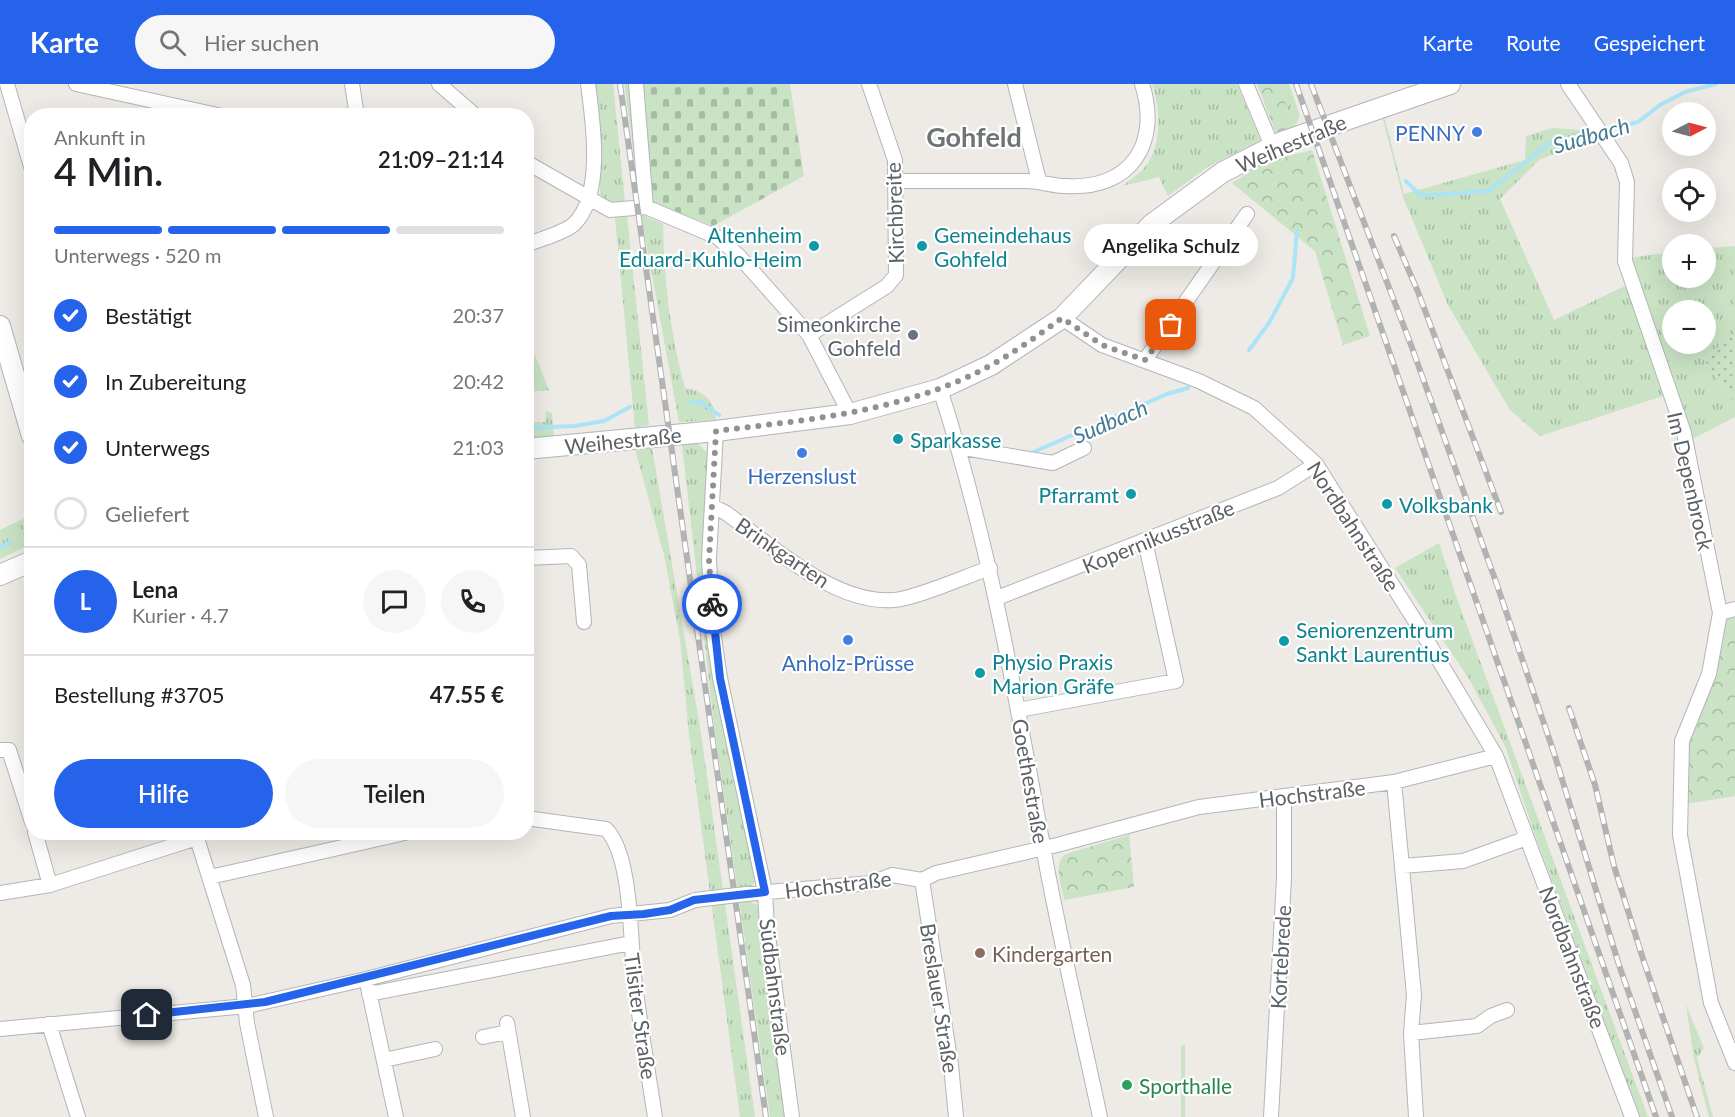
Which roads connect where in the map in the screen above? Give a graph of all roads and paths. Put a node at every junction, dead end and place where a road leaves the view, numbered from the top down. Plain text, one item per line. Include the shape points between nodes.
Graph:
1 (7, 84) edge
2 (81, 84) edge
3 (352, 84) edge
4 (439, 84) edge
5 (588, 84) edge
6 (636, 84) edge
7 (869, 84) edge
8 (1015, 84) edge
9 (1142, 84) edge
10 (1246, 84) edge
11 (1449, 84) edge
12 (1568, 84) edge
13 (187, 108) edge
14 (356, 108) edge
15 (467, 108) edge
16 (24, 142) edge
17 (1272, 146) junction
18 (534, 166) edge
19 (897, 181) junction
20 (1039, 181) junction
21 (589, 197) junction
22 (646, 207) junction
23 (1247, 214) dead end
24 (534, 242) edge
25 (1062, 318) junction
26 (0, 326) edge
27 (809, 334) junction
28 (1145, 360) junction
29 (940, 389) junction
30 (24, 408) edge
31 (850, 414) junction
32 (716, 431) junction
33 (958, 447) junction
34 (1084, 448) dead end
35 (534, 449) edge
36 (1316, 464) junction
37 (714, 507) junction
38 (1145, 541) junction
39 (534, 558) edge
40 (24, 564) edge
41 (990, 568) junction
42 (0, 575) edge
43 (997, 598) junction
44 (1735, 609) edge
45 (1720, 613) junction
46 (584, 622) dead end
47 (1018, 710) junction
48 (0, 750) edge
49 (1496, 756) junction
50 (1394, 782) junction
51 (1284, 796) junction
52 (24, 797) edge
53 (534, 819) edge
54 (1527, 838) junction
55 (37, 840) edge
56 (181, 840) edge
57 (198, 840) edge
58 (346, 840) edge
59 (1044, 849) junction
60 (1403, 866) junction
61 (210, 877) junction
62 (922, 880) junction
63 (50, 885) junction
64 (765, 892) junction
65 (0, 893) edge
66 (630, 915) junction
67 (631, 943) junction
68 (366, 979) junction
69 (369, 994) junction
70 (247, 1006) junction
71 (1507, 1010) dead end
72 (49, 1024) junction
73 (0, 1029) edge
74 (1411, 1034) junction
75 (483, 1037) dead end
76 (435, 1049) dead end
77 (384, 1060) junction
78 (1735, 1063) edge
79 (78, 1117) edge
80 (266, 1117) edge
81 (396, 1117) edge
82 (523, 1117) edge
83 (655, 1117) edge
84 (792, 1117) edge
85 (956, 1117) edge
86 (1100, 1117) edge
87 (1271, 1117) edge
88 (1416, 1117) edge
89 (1632, 1117) edge

1 - 16 street
2 - 13 street
3 - 14 street
4 - 15 street
5 - 21 street via 594,167
6 - 22 street
7 - 19 street, Kirchbreite via 889,138
8 - 20 street
9 - 20 street via 1148,127 1140,155 1128,168 1093,184 1066,186
10 - 17 street
11 - 17 main road, Weihestraße
12 - 45 street, Im Depenbrock via 1621,163 1627,182 1625,261 1684,433
17 - 25 main road, Weihestraße via 1223,172 1152,224
18 - 21 street
19 - 20 street
19 - 27 street, Kirchbreite via 896,275 887,286
21 - 22 street via 610,210
21 - 24 street via 573,225
22 - 27 street via 717,237
23 - 28 street
25 - 28 street, Nordbahnstraße via 1102,345
25 - 29 main road, Weihestraße via 991,365
26 - 30 main road
27 - 31 street
28 - 36 street, Nordbahnstraße via 1254,408
29 - 31 main road, Weihestraße
29 - 33 street, Goethestraße
31 - 32 main road, Weihestraße
32 - 35 main road, Weihestraße
32 - 37 street, Südbahnstraße
33 - 34 street via 1053,463
33 - 41 street, Goethestraße
36 - 38 street, Kopernikusstraße via 1278,488
36 - 49 street, Nordbahnstraße
37 - 41 street, Brinkgarten via 822,581 860,598 896,600
37 - 64 street, Südbahnstraße via 709,560 713,631
38 - 43 street, Kopernikusstraße
38 - 47 street via 1176,681
39 - 46 street via 571,556 579,565
40 - 42 main road
41 - 43 street, Goethestraße
43 - 47 street, Goethestraße
44 - 45 street
45 - 78 street, Im Depenbrock via 1709,674 1682,741 1680,835 1711,1003
47 - 59 street, Goethestraße
48 - 52 street via 9,750
49 - 50 street, Hochstraße
49 - 54 street, Nordbahnstraße
50 - 51 street, Hochstraße
50 - 60 street
51 - 59 street, Hochstraße via 1199,807
51 - 87 street, Kortebrede via 1284,878
53 - 66 street, Tilsiter Straße via 606,829 615,838
54 - 60 street via 1462,861
54 - 89 street, Nordbahnstraße
55 - 63 street
56 - 63 street
57 - 61 street
58 - 61 street
59 - 62 street, Hochstraße via 936,873
59 - 86 street, Goethestraße
60 - 74 street via 1414,995
61 - 70 street
62 - 64 street, Hochstraße via 892,875 871,883
62 - 85 street, Breslauer Straße
63 - 65 street
64 - 66 street, Hochstraße, bridge via 694,900 670,910
64 - 84 street, Südbahnstraße
66 - 67 street, Tilsiter Straße
66 - 68 street, Hochstraße via 611,916
67 - 69 street
67 - 83 street, Tilsiter Straße
68 - 69 street
68 - 70 street, Hochstraße
69 - 77 street
70 - 72 street, Hochstraße
70 - 80 street
71 - 74 street via 1478,1026
72 - 73 street, Hochstraße
72 - 79 street
74 - 88 street
75 - 82 street via 508,1028
76 - 77 street
77 - 81 street

